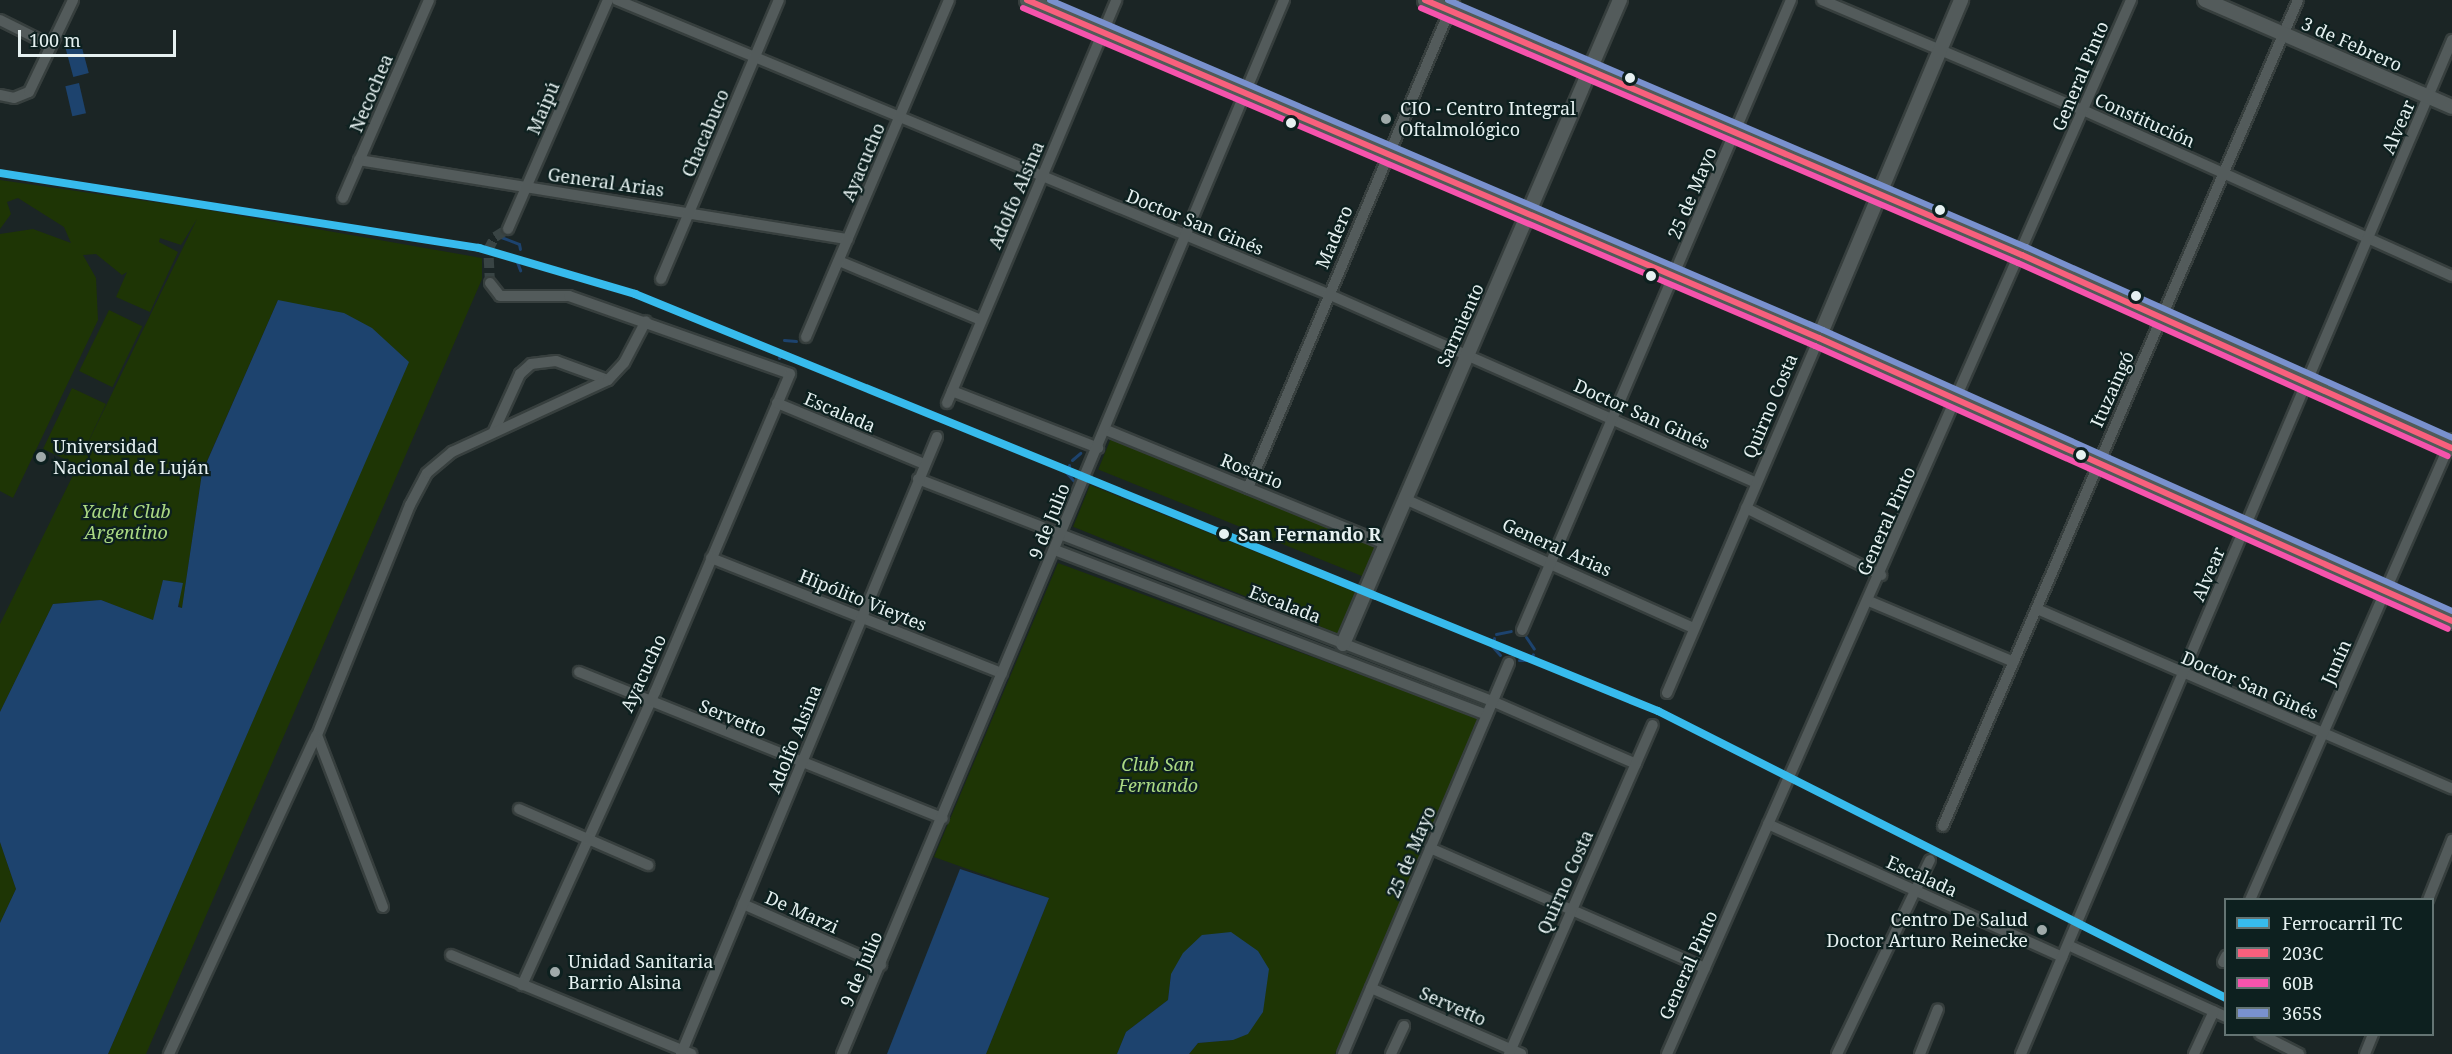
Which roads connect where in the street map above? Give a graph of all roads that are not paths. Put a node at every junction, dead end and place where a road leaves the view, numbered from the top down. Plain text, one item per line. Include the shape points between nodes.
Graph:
1 (73, 0) edge
2 (429, 0) edge
3 (608, 0) edge
4 (617, 0) edge
5 (779, 0) edge
6 (949, 0) edge
7 (1027, 0) edge
8 (1116, 0) edge
9 (1284, 0) edge
10 (1425, 0) edge
11 (1620, 0) edge
12 (1791, 0) edge
13 (1822, 0) edge
14 (1961, 0) edge
15 (2130, 0) edge
16 (2205, 0) edge
17 (2298, 0) edge
18 (1452, 5) edge
19 (0, 20) edge
20 (1101, 33) junction
21 (2284, 34) junction
22 (2452, 40) edge
23 (50, 45) junction
24 (1940, 50) junction
25 (756, 55) junction
26 (1589, 73) junction
27 (1246, 94) junction
28 (0, 96) edge
29 (2428, 97) junction
30 (2452, 107) edge
31 (2083, 110) junction
32 (899, 118) junction
33 (1735, 135) junction
34 (1388, 155) junction
35 (359, 160) junction
36 (2224, 173) junction
37 (1041, 177) junction
38 (527, 187) junction
39 (1878, 195) junction
40 (343, 198) dead end
41 (690, 211) junction
42 (1528, 216) junction
43 (508, 229) tunnel mouth
44 (1185, 236) junction
45 (848, 239) junction
46 (2368, 240) junction
47 (2022, 255) junction
48 (838, 261) junction
49 (2452, 276) edge
50 (661, 279) dead end
51 (1673, 279) junction
52 (490, 283) dead end
53 (1328, 294) junction
54 (2162, 318) junction
55 (981, 320) junction
56 (645, 321) junction
57 (806, 338) dead end
58 (1819, 338) junction
59 (1467, 354) junction
60 (790, 374) joint
61 (608, 380) junction
62 (2307, 383) junction
63 (952, 391) junction
64 (1958, 399) junction
65 (777, 403) junction
66 (947, 403) dead end
67 (1614, 420) junction
68 (1106, 430) junction
69 (494, 431) junction
70 (937, 437) dead end
71 (2451, 444) edge
72 (1098, 448) junction
73 (2097, 462) junction
74 (924, 465) junction
75 (918, 479) junction
76 (1756, 483) junction
77 (1248, 488) junction
78 (1405, 499) junction
79 (1746, 508) junction
80 (2245, 529) junction
81 (1060, 533) junction
82 (1386, 544) junction
83 (1055, 550) junction
84 (711, 558) junction
85 (1552, 562) junction
86 (1881, 574) junction
87 (2385, 590) junction
88 (1869, 601) junction
89 (2037, 609) junction
90 (861, 617) junction
91 (2452, 621) edge
92 (1694, 628) junction
93 (1522, 630) dead end
94 (1343, 644) junction
95 (1336, 661) junction
96 (1509, 663) dead end
97 (2014, 663) junction
98 (579, 672) dead end
99 (1002, 673) junction
100 (2183, 674) junction
101 (1667, 693) dead end
102 (1492, 701) junction
103 (649, 702) junction
104 (1486, 715) junction
105 (1653, 725) dead end
106 (2322, 733) junction
107 (317, 735) junction
108 (802, 763) junction
109 (1636, 764) junction
110 (2452, 789) edge
111 (519, 809) dead end
112 (943, 818) junction
113 (1768, 824) junction
114 (1943, 826) dead end
115 (587, 840) junction
116 (2452, 840) edge
117 (1430, 848) junction
118 (1930, 860) dead end
119 (648, 865) dead end
120 (1915, 891) junction
121 (2251, 898) edge
122 (2429, 898) edge
123 (743, 904) junction
124 (382, 907) dead end
125 (1573, 909) junction
126 (2068, 945) junction
127 (451, 956) dead end
128 (2062, 957) junction
129 (880, 965) junction
130 (1705, 968) junction
131 (522, 985) junction
132 (1371, 988) junction
133 (1938, 1009) dead end
134 (2214, 1011) junction
135 (2224, 1016) edge
136 (1404, 1026) dead end
137 (2262, 1036) edge
138 (2373, 1036) edge
139 (685, 1053) edge
140 (1514, 1053) edge
141 (1923, 1053) edge
142 (169, 1054) edge
143 (842, 1054) edge
144 (1343, 1054) edge
145 (1391, 1054) edge
146 (1667, 1054) edge
147 (1838, 1054) edge
148 (2021, 1054) edge
149 (2194, 1054) edge
150 (2299, 1054) edge
151 (2365, 1054) edge

1 - 23 street
2 - 35 street, Necochea
3 - 38 street, Maipú
4 - 25 street, Doctor San Ginés
5 - 25 street, Chacabuco
6 - 32 street, Ayacucho
7 - 20 main road
8 - 20 street, Adolfo Alsina
9 - 27 street, 9 de Julio
10 - 18 main road
11 - 26 street, Sarmiento
12 - 33 street, 25 de Mayo
13 - 24 street, Constitución
14 - 24 street, Quirno Costa
15 - 31 street, General Pinto
16 - 21 street, 3 de Febrero
17 - 21 street, Ituzaingó
18 - 26 main road
18 - 34 street, Madero
19 - 23 street
20 - 27 main road
20 - 37 street, Adolfo Alsina
21 - 29 street, 3 de Febrero
21 - 36 street, Ituzaingó
22 - 29 street, Alvear
23 - 28 street via 23,97
24 - 31 street, Constitución
24 - 39 street, Quirno Costa
25 - 32 street, Doctor San Ginés
25 - 41 street, Chacabuco
26 - 33 main road
26 - 42 street, Sarmiento
27 - 34 main road
27 - 44 street, 9 de Julio
29 - 30 street, 3 de Febrero
29 - 46 street, Alvear
31 - 36 street, Constitución
31 - 47 street, General Pinto
32 - 37 street, Doctor San Ginés
32 - 45 street, Ayacucho
33 - 39 main road
33 - 51 street, 25 de Mayo
34 - 42 main road
34 - 53 street, Madero
35 - 38 street, General Arias
35 - 40 street, Necochea
36 - 46 street, Constitución
36 - 54 street, Ituzaingó
37 - 44 street, Doctor San Ginés
37 - 55 street, Adolfo Alsina
38 - 41 street, General Arias
38 - 43 street, Maipú
39 - 47 main road
39 - 58 street, Quirno Costa
41 - 45 street, General Arias
41 - 50 street, Chacabuco
42 - 51 main road
42 - 59 street, Sarmiento
44 - 53 street, Doctor San Ginés
44 - 68 street, 9 de Julio
45 - 48 street, Ayacucho
46 - 49 street, Constitución
46 - 62 street, Alvear
47 - 54 main road
47 - 64 street, General Pinto
48 - 55 street
48 - 57 street, Ayacucho
51 - 58 main road
51 - 67 street, 25 de Mayo
52 - 56 street, Escalada via 500,296 569,296
53 - 59 street, Doctor San Ginés
53 - 77 street, Madero
54 - 62 main road
54 - 73 street, Ituzaingó
55 - 63 street, Adolfo Alsina
56 - 60 street, Escalada
56 - 61 street via 624,363
58 - 64 main road
58 - 76 street, Quirno Costa
59 - 67 street, Doctor San Ginés
59 - 78 street, Sarmiento
60 - 65 street, Ayacucho
61 - 69 street
61 - 69 street via 556,361 531,364 520,374
62 - 71 main road
62 - 80 street, Alvear
63 - 66 street, Adolfo Alsina
63 - 72 street
64 - 73 main road
64 - 86 street, General Pinto
65 - 74 street, Escalada
65 - 84 street, Ayacucho
67 - 76 street, Doctor San Ginés
67 - 85 street, 25 de Mayo
68 - 72 street, 9 de Julio
68 - 77 street, Rosario
69 - 107 street via 437,462 420,484
70 - 74 street, Adolfo Alsina
71 - 87 street, Junín
72 - 81 street, 9 de Julio
73 - 80 main road
73 - 89 street, Ituzaingó
74 - 75 street, Adolfo Alsina
75 - 81 street, Escalada
75 - 90 street, Adolfo Alsina
76 - 79 street, Quirno Costa
77 - 82 street, Rosario
78 - 82 street, Sarmiento
78 - 85 street, General Arias
79 - 86 street
79 - 92 street, Quirno Costa
80 - 87 main road
80 - 100 street, Alvear
81 - 83 street, 9 de Julio
81 - 94 street, Escalada
82 - 94 street, Sarmiento
83 - 95 street, Escalada
83 - 99 street, 9 de Julio
84 - 90 street, Hipólito Vieytes
84 - 103 street, Ayacucho
85 - 92 street, General Arias
85 - 93 street, 25 de Mayo
86 - 88 street, General Pinto
87 - 91 main road
87 - 106 street, Junín
88 - 97 street
88 - 113 street, General Pinto
89 - 97 street, Ituzaingó
89 - 100 street, Doctor San Ginés
90 - 99 street, Hipólito Vieytes
90 - 108 street, Adolfo Alsina
92 - 101 street, Quirno Costa
94 - 95 street, Sarmiento
94 - 102 street, Escalada
95 - 104 street, Escalada
96 - 102 street, 25 de Mayo
97 - 114 street, Ituzaingó
98 - 103 street, Servetto
99 - 112 street, 9 de Julio
100 - 106 street, Doctor San Ginés
100 - 126 street, Alvear
102 - 104 street, 25 de Mayo
102 - 109 street, Escalada
103 - 108 street, Servetto
103 - 115 street, Ayacucho
104 - 117 street, 25 de Mayo
105 - 109 street, Quirno Costa
106 - 110 street, Doctor San Ginés
106 - 121 street, Junín
107 - 124 street
107 - 142 street
108 - 112 street, Servetto
108 - 123 street, Adolfo Alsina
109 - 125 street, Quirno Costa
111 - 115 street
112 - 129 street, 9 de Julio
113 - 120 street, Escalada
113 - 130 street, General Pinto
115 - 119 street
115 - 131 street, Ayacucho
116 - 122 street
117 - 125 street
117 - 132 street, 25 de Mayo
118 - 120 street
120 - 128 street, Escalada
120 - 147 street
123 - 129 street, De Marzi
123 - 139 street, Adolfo Alsina
125 - 130 street
125 - 140 street, Quirno Costa
126 - 128 street, Alvear
126 - 134 street
127 - 131 street
128 - 148 street, Alvear
129 - 143 street, 9 de Julio
130 - 146 street, General Pinto
131 - 139 street
132 - 140 street, Servetto
132 - 144 street, 25 de Mayo
133 - 141 street
134 - 135 street
134 - 149 street
136 - 145 street
137 - 150 street
138 - 151 street

